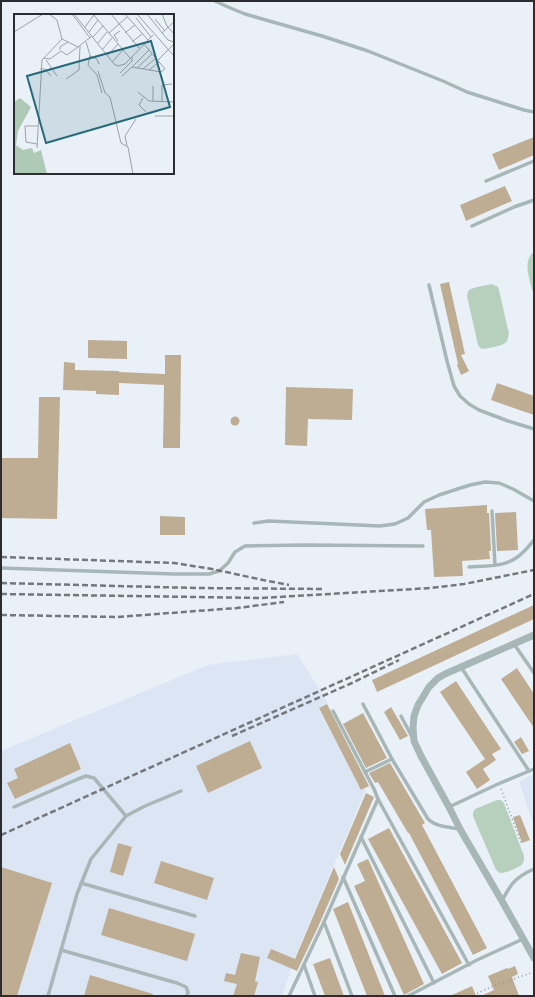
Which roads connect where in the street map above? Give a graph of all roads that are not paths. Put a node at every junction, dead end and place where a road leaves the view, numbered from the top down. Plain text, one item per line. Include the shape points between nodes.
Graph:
1 (215, 1) edge
2 (534, 112) edge
3 (534, 161) edge
4 (486, 181) dead end
5 (534, 200) edge
6 (472, 226) dead end
7 (429, 285) dead end
8 (534, 429) edge
9 (534, 501) edge
10 (492, 511) dead end
11 (254, 523) dead end
12 (534, 540) edge
13 (423, 546) dead end
14 (495, 565) junction
15 (469, 567) dead end
16 (1, 568) edge
17 (534, 635) edge
18 (514, 643) junction
19 (461, 666) junction
20 (534, 673) edge
21 (363, 704) dead end
22 (333, 712) dead end
23 (401, 716) dead end
24 (414, 741) junction
25 (392, 759) junction
26 (534, 769) edge
27 (529, 771) junction
28 (365, 772) junction
29 (180, 791) dead end
30 (378, 798) junction
31 (14, 807) dead end
32 (449, 807) junction
33 (126, 816) junction
34 (460, 829) junction
35 (360, 837) junction
36 (534, 869) edge
37 (343, 877) junction
38 (81, 883) junction
39 (502, 901) junction
40 (195, 916) dead end
41 (324, 922) junction
42 (523, 939) junction
43 (61, 950) junction
44 (534, 958) edge
45 (468, 964) junction
46 (304, 965) junction
47 (434, 983) junction
48 (48, 996) edge
49 (187, 996) edge
50 (289, 996) edge
51 (316, 996) edge
52 (352, 996) edge
53 (395, 996) edge
54 (408, 996) edge

1 - 2 lane via 245,14 368,51 468,92
3 - 4 lane
5 - 6 lane
7 - 8 lane via 454,386 460,396 479,410
9 - 11 lane via 499,483 485,482 470,484 439,495 424,502 408,518 395,524 380,526 269,521
10 - 14 lane
12 - 14 lane via 516,559
13 - 16 lane via 245,546 235,552 219,571 209,574
14 - 15 lane
17 - 18 street
18 - 19 street
18 - 20 lane
19 - 24 street via 438,678 418,704 414,716
19 - 27 lane
21 - 25 lane
22 - 28 lane
23 - 24 lane
24 - 32 street
25 - 28 lane
25 - 34 lane via 428,819 440,826
26 - 27 lane
27 - 32 lane
28 - 30 lane
29 - 33 lane
30 - 35 lane
30 - 45 lane
31 - 33 lane via 86,776 94,778
32 - 34 street
33 - 38 lane via 91,859
34 - 39 street
35 - 37 lane
35 - 47 lane
36 - 39 lane via 513,883
37 - 41 lane
37 - 53 lane
38 - 40 lane
38 - 43 lane
39 - 42 street
41 - 46 lane
41 - 52 lane
42 - 44 street
42 - 45 lane
43 - 48 lane
43 - 49 lane via 177,983 186,987
45 - 47 lane
46 - 50 lane
46 - 51 lane
47 - 54 lane

